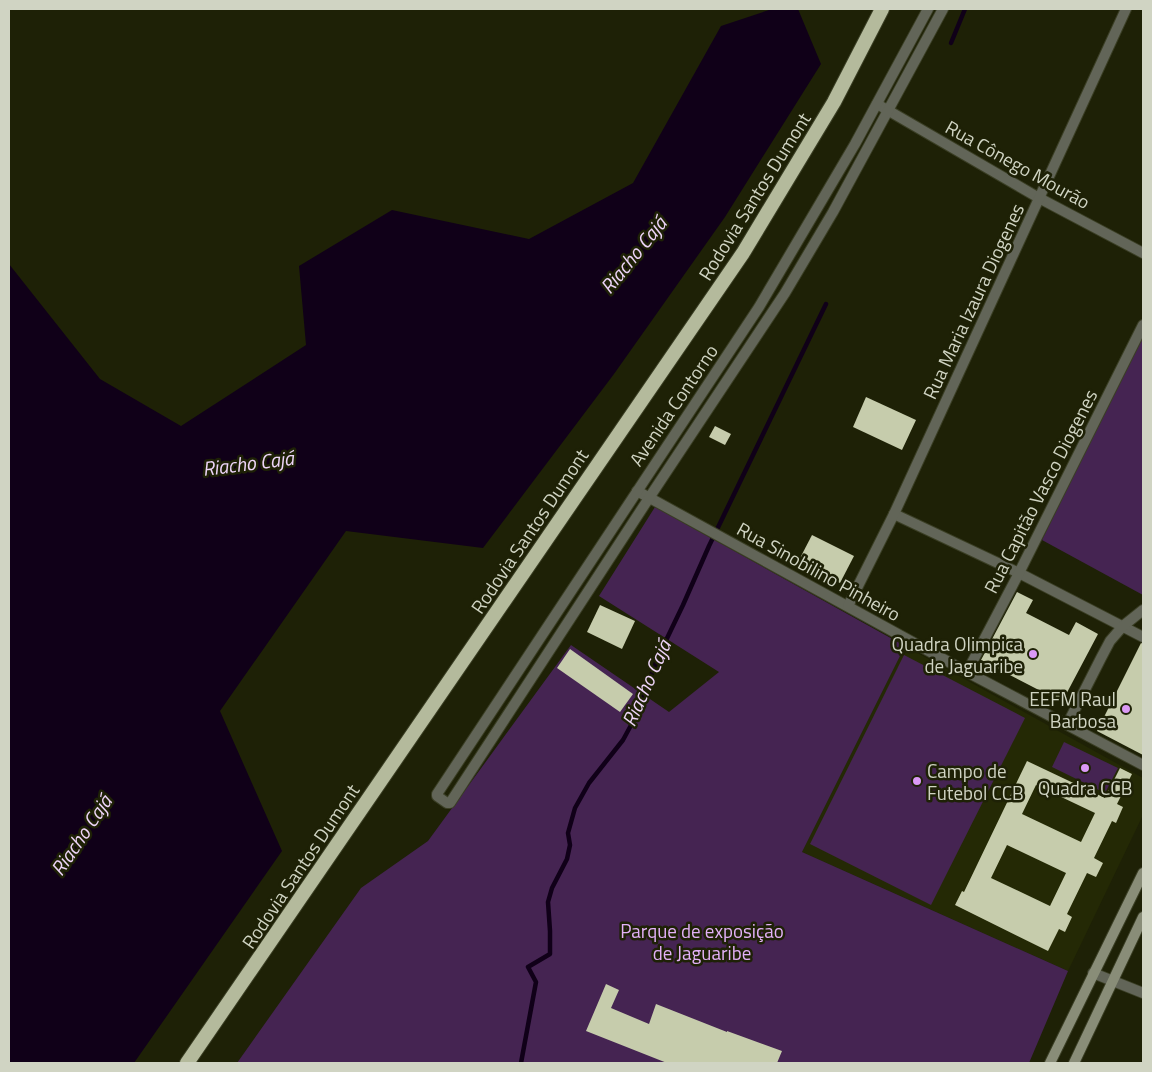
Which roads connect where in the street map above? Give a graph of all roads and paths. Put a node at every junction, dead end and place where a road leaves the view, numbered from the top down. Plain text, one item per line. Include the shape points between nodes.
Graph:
1 (882, 9) edge
2 (928, 9) edge
3 (943, 9) edge
4 (1126, 9) edge
5 (877, 104) junction
6 (888, 111) junction
7 (1039, 198) junction
8 (1143, 253) edge
9 (1143, 325) edge
10 (637, 491) junction
11 (649, 498) junction
12 (894, 514) junction
13 (1019, 573) junction
14 (848, 606) junction
15 (1143, 610) edge
16 (1123, 626) junction
17 (1143, 637) edge
18 (534, 646) junction
19 (547, 655) junction
20 (968, 672) junction
21 (1067, 725) junction
22 (1143, 765) edge
23 (1143, 873) edge
24 (1143, 917) edge
25 (1093, 973) junction
26 (1113, 981) junction
27 (1143, 993) edge
28 (188, 1063) edge
29 (1050, 1063) edge
30 (1074, 1063) edge

1 - 28 highway, Rodovia Santos Dumont via 834,102 743,253
2 - 5 street, Avenida Contorno
3 - 6 street
4 - 7 street, Rua Maria Izaura Diogenes
5 - 6 street, Rua Cônego Mourão
5 - 10 street, Avenida Contorno via 759,307
6 - 7 street, Rua Cônego Mourão
6 - 11 street via 785,293
7 - 8 street, Rua Cônego Mourão
7 - 12 street, Rua Maria Izaura Diogenes
9 - 13 street, Rua Capitão Vasco Diogenes
10 - 11 street, Rua Sinobilino Pinheiro
10 - 18 street, Avenida Contorno
11 - 14 street, Rua Sinobilino Pinheiro
11 - 19 street
12 - 13 street
12 - 14 street, Rua Maria Izaura Diogenes
13 - 16 street
13 - 20 street, Rua Capitão Vasco Diogenes
14 - 20 street, Rua Sinobilino Pinheiro
15 - 16 street
16 - 17 street
16 - 21 street via 1110,640
18 - 19 street
18 - 19 street, Avenida Contorno via 437,794 447,803
20 - 21 street, Rua Sinobilino Pinheiro
21 - 22 street, Rua Sinobilino Pinheiro
23 - 25 main road
24 - 26 main road
25 - 26 street
25 - 29 main road
26 - 27 street
26 - 30 main road

